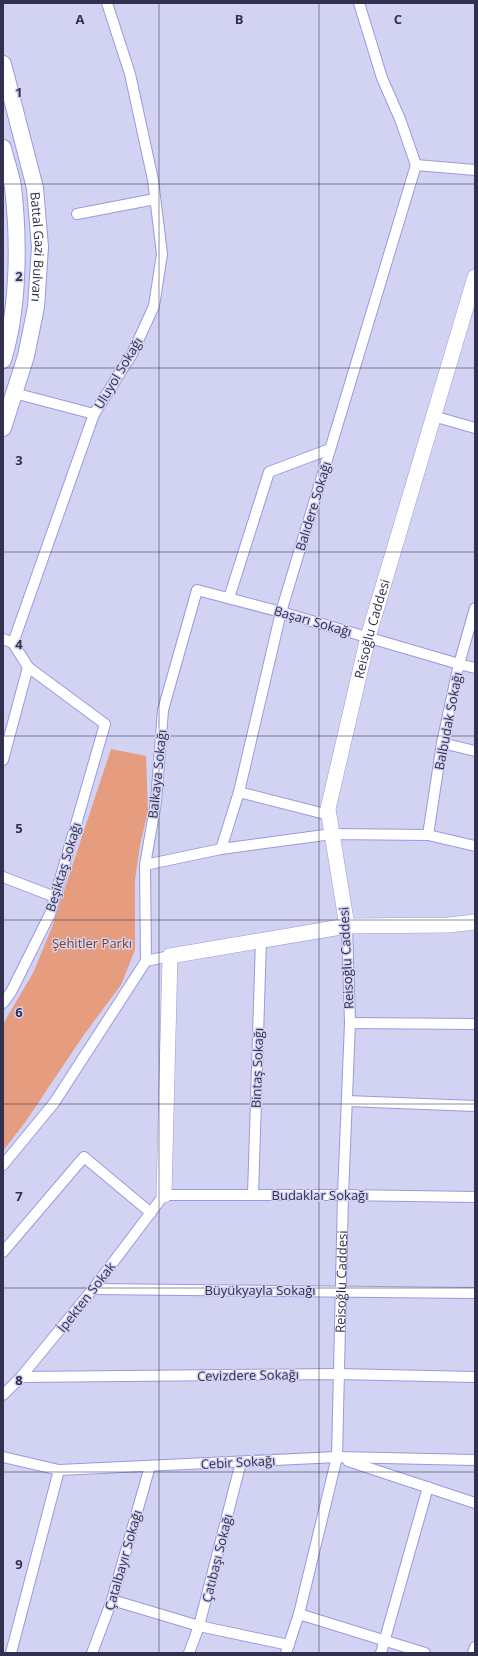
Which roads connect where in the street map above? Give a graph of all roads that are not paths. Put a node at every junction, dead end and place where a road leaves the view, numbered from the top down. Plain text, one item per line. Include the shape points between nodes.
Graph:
1 (107, 3) edge
2 (360, 3) edge
3 (3, 64) edge
4 (3, 148) edge
5 (416, 165) junction
6 (475, 170) edge
7 (155, 199) junction
8 (77, 214) dead end
9 (475, 278) edge
10 (3, 360) edge
11 (14, 393) junction
12 (94, 414) junction
13 (433, 416) junction
14 (3, 428) edge
15 (475, 428) edge
16 (330, 449) junction
17 (197, 590) joint
18 (229, 598) junction
19 (475, 608) edge
20 (281, 612) junction
21 (368, 637) junction
22 (3, 639) edge
23 (13, 643) junction
24 (459, 664) junction
25 (28, 667) junction
26 (475, 668) edge
27 (442, 743) junction
28 (475, 751) edge
29 (3, 760) edge
30 (239, 792) junction
31 (330, 815) junction
32 (332, 834) junction
33 (428, 835) junction
34 (475, 846) edge
35 (221, 849) junction
36 (145, 865) junction
37 (3, 877) edge
38 (55, 897) junction
39 (475, 922) edge
40 (346, 926) junction
41 (261, 940) junction
42 (170, 956) junction
43 (146, 961) junction
44 (3, 1004) edge
45 (350, 1023) junction
46 (475, 1024) edge
47 (347, 1101) junction
48 (475, 1106) edge
49 (3, 1165) edge
50 (164, 1195) junction
51 (253, 1195) junction
52 (343, 1195) junction
53 (475, 1197) edge
54 (151, 1212) junction
55 (3, 1252) edge
56 (93, 1289) junction
57 (341, 1290) junction
58 (475, 1293) edge
59 (339, 1374) junction
60 (475, 1376) edge
61 (21, 1377) junction
62 (5, 1391) edge
63 (3, 1457) edge
64 (337, 1457) junction
65 (475, 1460) edge
66 (241, 1462) junction
67 (150, 1466) junction
68 (58, 1470) junction
69 (428, 1487) junction
70 (475, 1503) edge
71 (112, 1600) junction
72 (299, 1614) junction
73 (199, 1626) junction
74 (385, 1641) junction
75 (475, 1647) edge
76 (287, 1649) edge
77 (11, 1653) edge
78 (92, 1653) edge
79 (190, 1653) edge
80 (381, 1653) edge
81 (425, 1653) edge
82 (473, 1653) edge

1 - 7 street, Uluyol Sokağı via 130,74
2 - 5 street via 382,78
3 - 11 main road, Battal Gazi Bulvarı via 35,188 40,247 36,307 26,356
4 - 10 main road, Battal Gazi Bulvarı via 13,185 17,270 8,344
5 - 6 street
5 - 16 street, Balıdere Sokağı
7 - 8 street
7 - 12 street, Uluyol Sokağı via 162,254 154,306 132,354
9 - 13 street, Reisoğlu Caddesi
11 - 12 street
11 - 14 main road, Battal Gazi Bulvarı
12 - 23 street, Uluyol Sokağı
13 - 15 street
13 - 21 street, Reisoğlu Caddesi
16 - 18 street via 269,472
16 - 20 street, Balıdere Sokağı
17 - 18 street, Başarı Sokağı
17 - 36 street, Balkaya Sokağı via 163,710 156,802
18 - 20 street, Başarı Sokağı
19 - 24 street, Balbudak Sokağı
20 - 21 street, Başarı Sokağı
20 - 30 street, Balıdere Sokağı
21 - 24 street, Başarı Sokağı
21 - 31 street, Reisoğlu Caddesi via 328,809
22 - 23 street
23 - 25 street
24 - 26 street, Başarı Sokağı
24 - 27 street, Balbudak Sokağı
25 - 29 street
25 - 38 street, Beşiktaş Sokağı via 105,724
27 - 28 street
27 - 33 street, Balbudak Sokağı
30 - 31 street
30 - 35 street, Balıdere Sokağı
31 - 32 street, Reisoğlu Caddesi
32 - 33 street
32 - 35 street
32 - 40 street, Reisoğlu Caddesi
33 - 34 street
35 - 36 street
36 - 43 street, Balkaya Sokağı
37 - 38 street
38 - 44 street, Beşiktaş Sokağı via 50,914
39 - 40 street via 448,925
40 - 41 street
40 - 45 street, Reisoğlu Caddesi
41 - 42 street
41 - 51 street, Bintaş Sokağı
42 - 43 street
42 - 50 street
43 - 49 street via 54,1103
45 - 46 street
45 - 47 street, Reisoğlu Caddesi
47 - 48 street
47 - 52 street, Reisoğlu Caddesi
50 - 51 street, Budaklar Sokağı
50 - 54 street, İpekten Sokak
51 - 52 street, Budaklar Sokağı
52 - 53 street, Budaklar Sokağı
52 - 57 street, Reisoğlu Caddesi
54 - 55 street via 84,1157
54 - 56 street, İpekten Sokak
56 - 57 street, Büyükyayla Sokağı
56 - 61 street, İpekten Sokak
57 - 58 street, Büyükyayla Sokağı
57 - 59 street, Reisoğlu Caddesi
59 - 60 street, Cevizdere Sokağı
59 - 61 street, Cevizdere Sokağı
59 - 64 street, Reisoğlu Caddesi
61 - 62 street, İpekten Sokak
63 - 68 street, Cebir Sokağı
64 - 65 street, Cebir Sokağı
64 - 66 street, Cebir Sokağı
64 - 69 street
64 - 72 street, Reisoğlu Caddesi
66 - 67 street, Cebir Sokağı
66 - 73 street, Çatıbaşı Sokağı
67 - 68 street, Cebir Sokağı
67 - 71 street, Çatalbayır Sokağı
68 - 77 street
69 - 70 street
69 - 74 street
71 - 73 street
71 - 78 street, Çatalbayır Sokağı
72 - 74 street
72 - 76 street, Reisoğlu Caddesi
73 - 76 street
73 - 79 street, Çatıbaşı Sokağı
74 - 80 street
74 - 81 street
75 - 82 street

